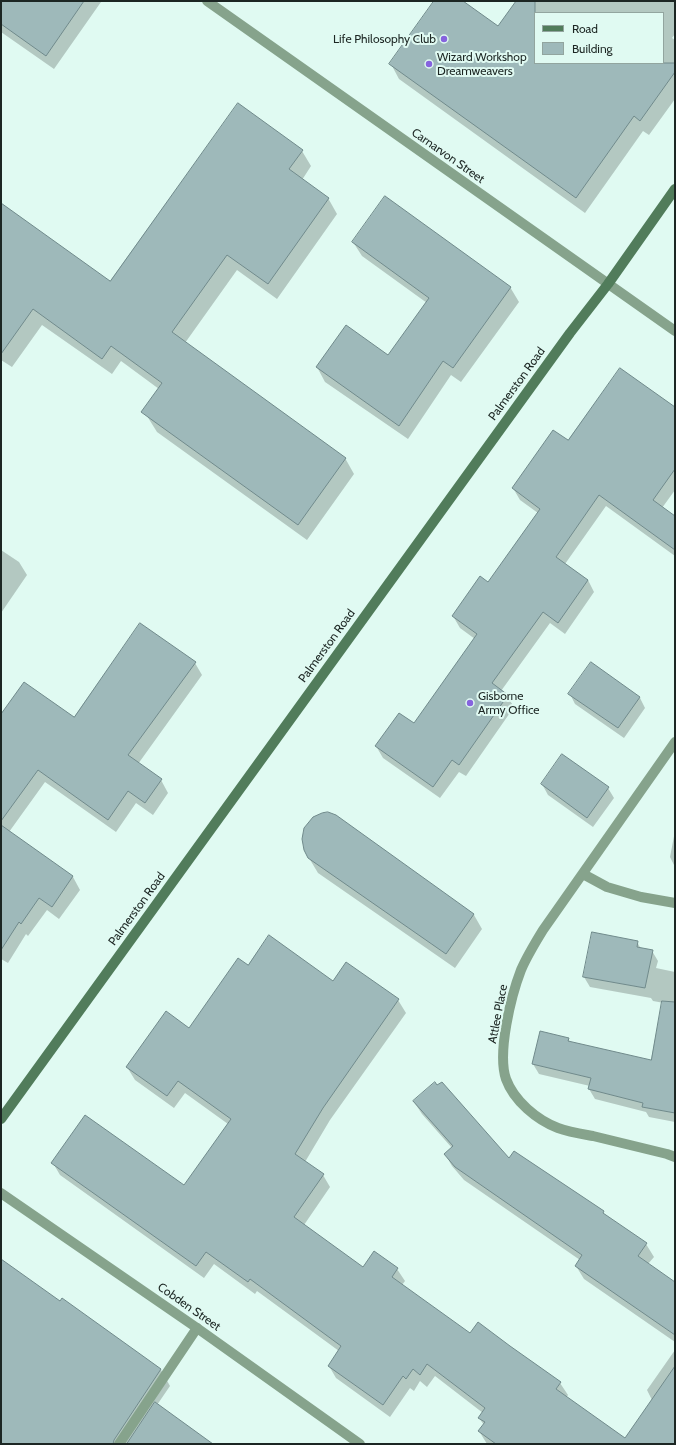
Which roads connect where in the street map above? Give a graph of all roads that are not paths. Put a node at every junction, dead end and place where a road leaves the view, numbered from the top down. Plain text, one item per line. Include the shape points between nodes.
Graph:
1 (207, 1) edge
2 (675, 189) edge
3 (608, 284) junction
4 (675, 331) edge
5 (675, 742) edge
6 (582, 874) junction
7 (675, 903) edge
8 (1, 1119) edge
9 (675, 1157) edge
10 (1, 1193) edge
11 (197, 1328) junction
12 (119, 1444) edge
13 (360, 1444) edge

1 - 3 street, Carnarvon Street
2 - 3 street, Palmerston Road
3 - 4 street, Carnarvon Street
3 - 8 street, Palmerston Road
5 - 6 street, Attlee Place
6 - 7 street via 607,887
6 - 9 street, Attlee Place via 543,930 521,970 503,1045 506,1079 524,1106 558,1128
10 - 11 street, Cobden Street
11 - 12 street
11 - 13 street, Cobden Street

